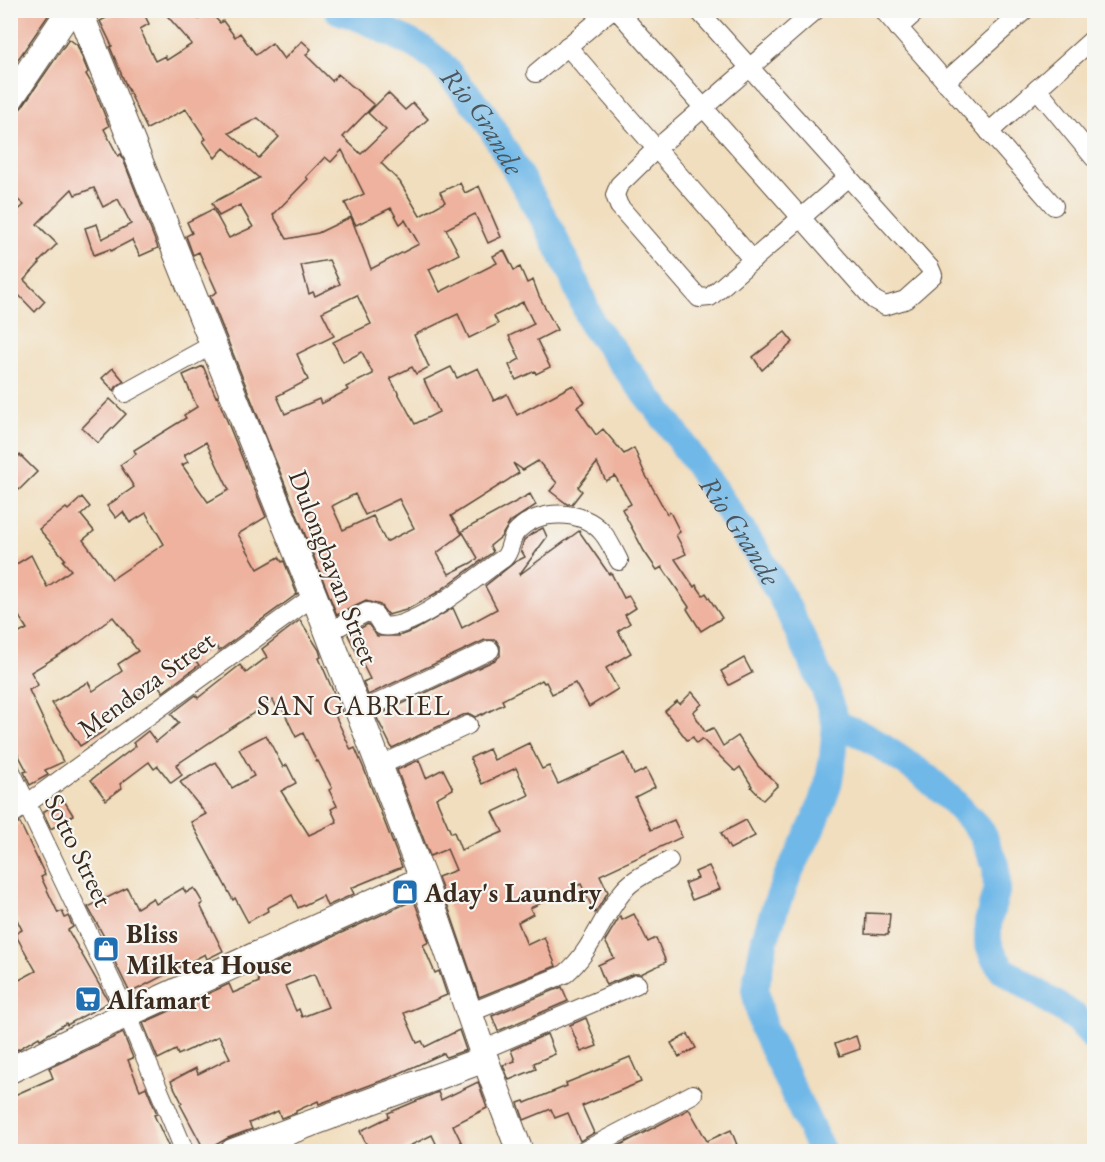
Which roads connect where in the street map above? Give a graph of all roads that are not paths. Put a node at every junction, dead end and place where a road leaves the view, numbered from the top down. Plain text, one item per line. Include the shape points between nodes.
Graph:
1 (70, 10) edge
2 (79, 10) edge
3 (611, 10) edge
4 (616, 10) edge
5 (698, 10) edge
6 (816, 10) edge
7 (884, 10) edge
8 (918, 10) edge
9 (1025, 10) edge
10 (898, 28) junction
11 (1095, 38) edge
12 (567, 46) junction
13 (750, 68) junction
14 (536, 73) dead end
15 (945, 82) junction
16 (1037, 89) junction
17 (10, 99) edge
18 (704, 108) junction
19 (989, 132) junction
20 (656, 149) junction
21 (1095, 158) edge
22 (848, 177) junction
23 (1054, 206) dead end
24 (801, 218) junction
25 (753, 260) junction
26 (214, 344) junction
27 (125, 393) dead end
28 (619, 561) dead end
29 (314, 596) junction
30 (328, 632) junction
31 (490, 650) dead end
32 (358, 712) junction
33 (468, 724) dead end
34 (379, 766) junction
35 (10, 769) edge
36 (27, 805) junction
37 (10, 816) edge
38 (669, 861) dead end
39 (423, 879) junction
40 (637, 984) dead end
41 (469, 1013) junction
42 (127, 1014) junction
43 (483, 1055) junction
44 (10, 1070) edge
45 (693, 1094) dead end
46 (185, 1152) edge
47 (233, 1152) edge
48 (520, 1152) edge
49 (582, 1152) edge

1 - 17 street
2 - 26 street, Dulongbayan Street
3 - 12 street
4 - 18 street
5 - 13 street
6 - 13 street
7 - 10 street
8 - 10 street
9 - 15 street
10 - 15 street
11 - 16 street
12 - 14 street
12 - 20 street
13 - 18 street
13 - 22 street
15 - 19 street
16 - 19 street
16 - 21 street
18 - 20 street
18 - 24 street
19 - 23 street
20 - 25 street
20 - 25 street via 619,185 615,195 619,206 684,281 699,298 710,297
22 - 24 street
22 - 24 street via 930,268 933,275 905,300 885,306 874,300
24 - 25 street
26 - 27 street
26 - 29 street, Dulongbayan Street
28 - 30 street via 595,526 575,516 544,515 517,531 504,558 431,610 389,627 382,626 375,615 367,612
29 - 30 street, Dulongbayan Street
29 - 36 street, Mendoza Street
30 - 32 street, Dulongbayan Street
31 - 32 street
32 - 34 street, Dulongbayan Street
33 - 34 street
34 - 39 street, Dulongbayan Street
35 - 36 street, Sotto Street
36 - 37 street, Mendoza Street
36 - 42 street, Sotto Street
38 - 41 street via 626,887 584,953 565,974
39 - 41 street, Dulongbayan Street
39 - 42 street
40 - 43 street
41 - 43 street, Dulongbayan Street
42 - 44 street
42 - 46 street, Sotto Street
43 - 47 street
43 - 48 street, Dulongbayan Street
45 - 49 street

